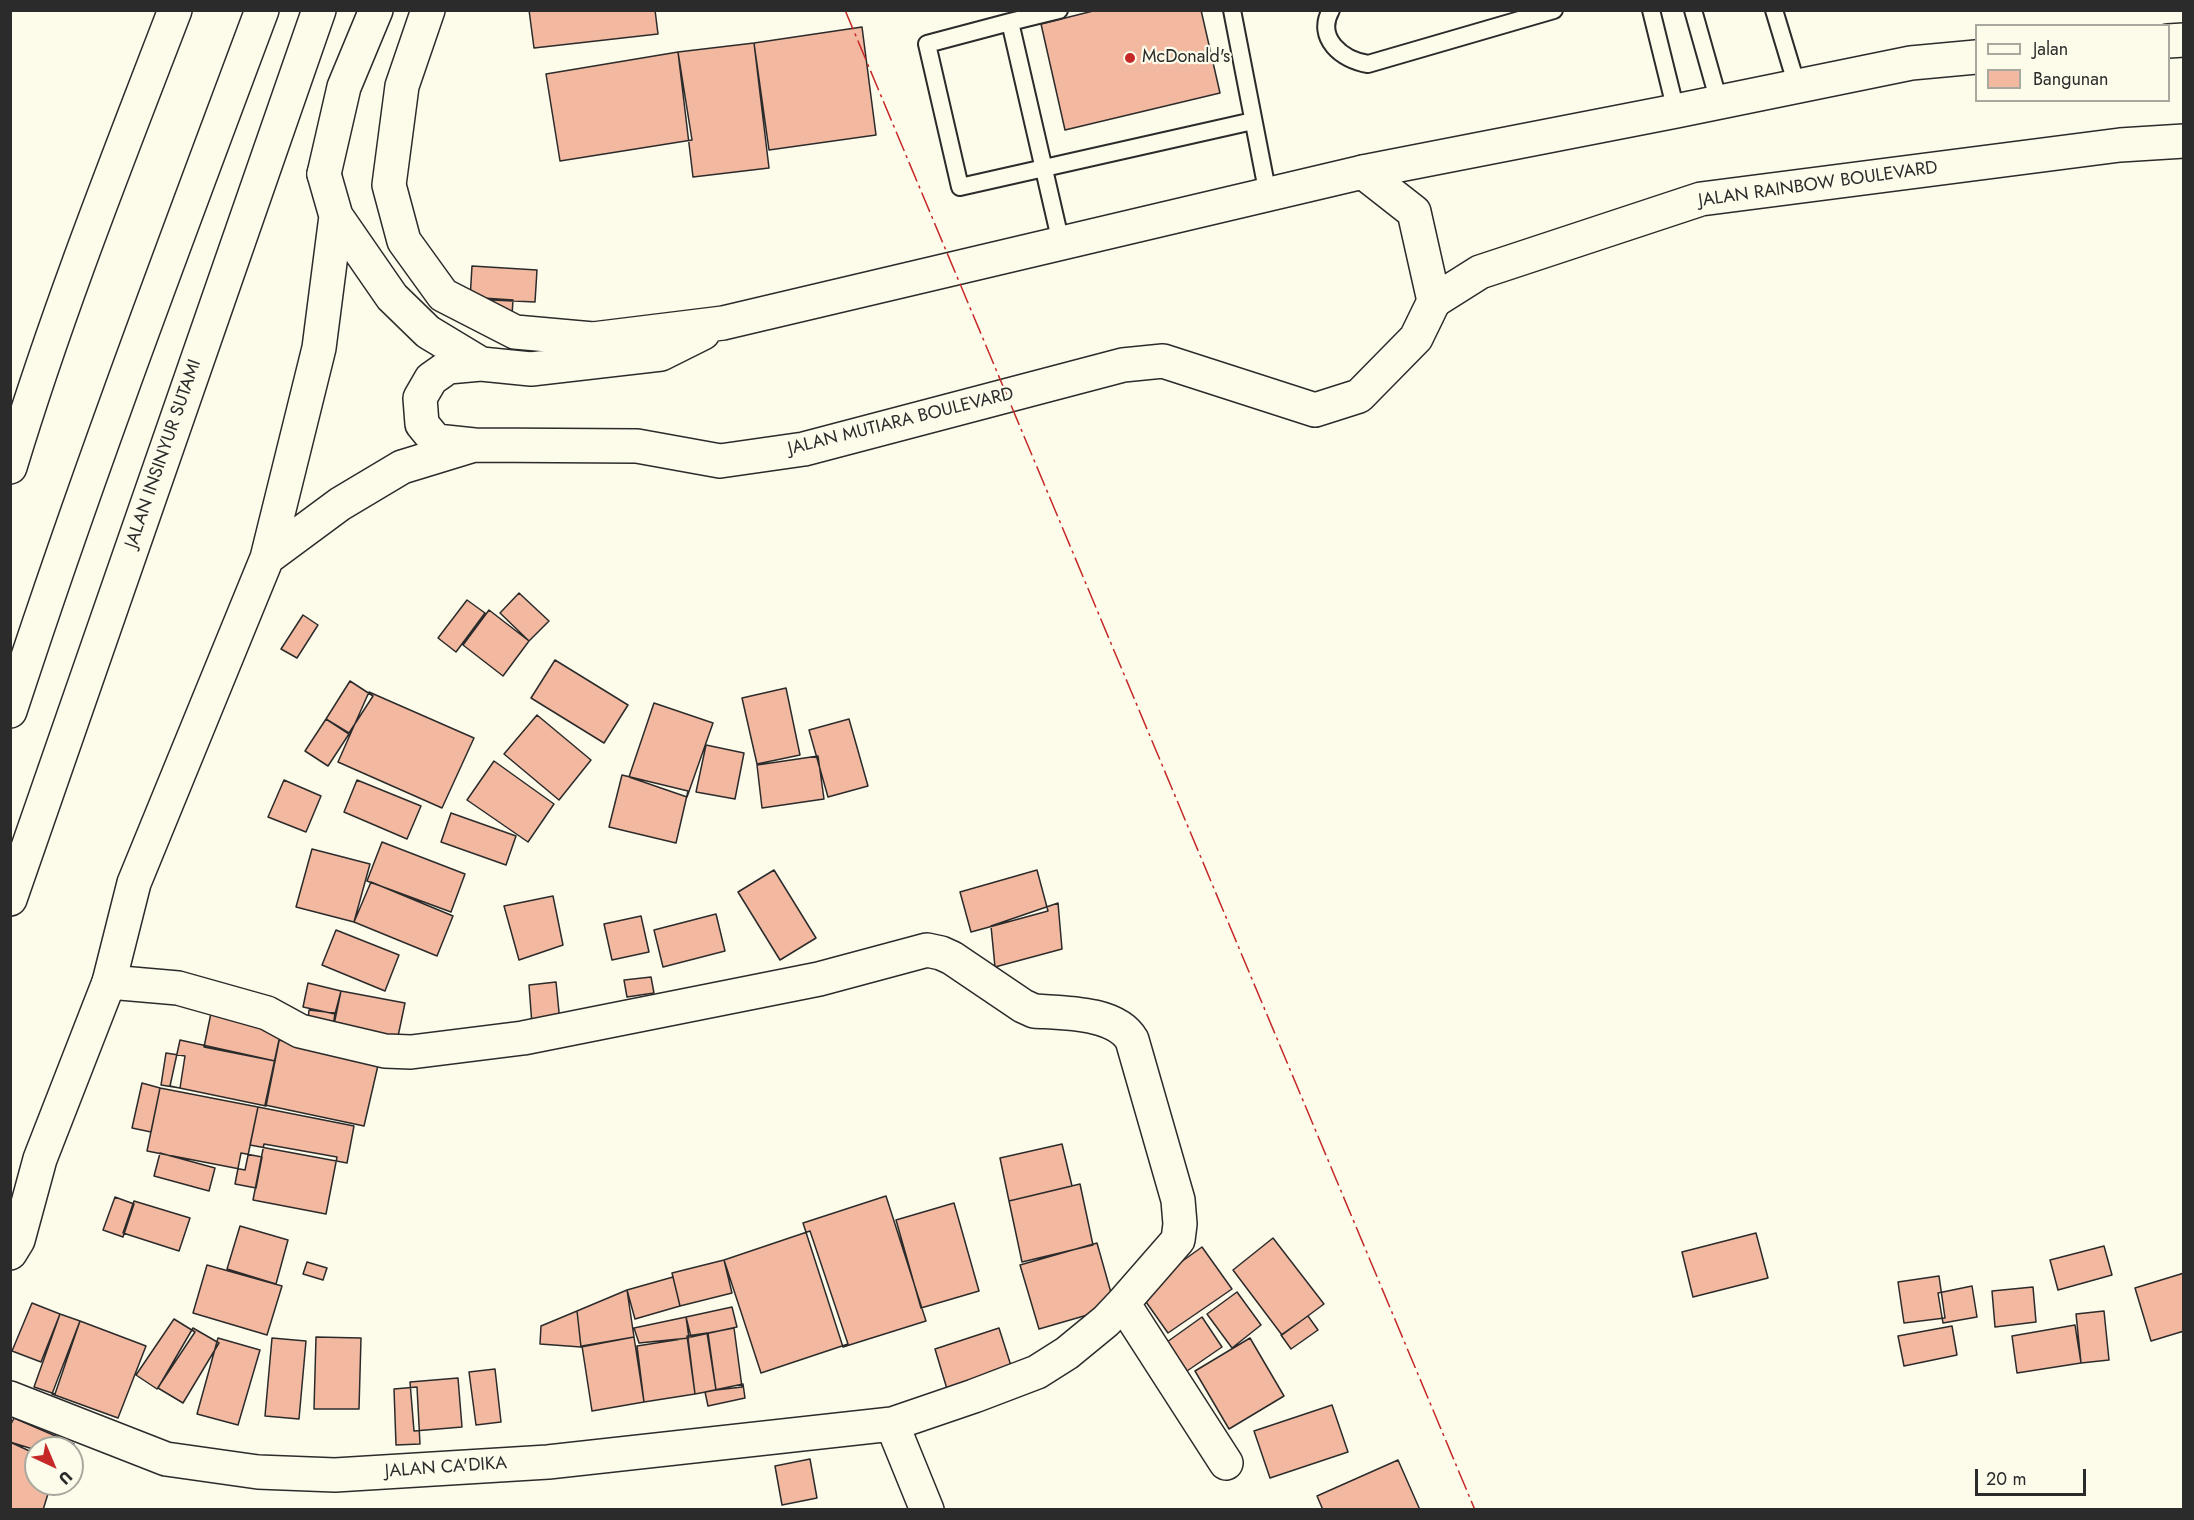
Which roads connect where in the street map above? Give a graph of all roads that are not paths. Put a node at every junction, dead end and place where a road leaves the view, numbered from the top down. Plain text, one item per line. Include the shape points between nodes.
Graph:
1 (175, 10) edge
2 (262, 10) edge
3 (318, 10) edge
4 (376, 10) edge
5 (428, 10) edge
6 (1059, 10) edge
7 (1232, 10) edge
8 (1330, 10) edge
9 (1554, 10) edge
10 (1652, 10) edge
11 (1694, 10) edge
12 (1774, 10) edge
13 (1010, 22) junction
14 (1975, 57) edge
15 (1797, 86) junction
16 (1719, 102) junction
17 (1676, 111) junction
18 (1253, 121) junction
19 (2184, 141) edge
20 (1044, 168) junction
21 (1363, 172) junction
22 (1268, 195) junction
23 (336, 216) junction
24 (1061, 243) junction
25 (1434, 301) junction
26 (723, 323) junction
27 (481, 364) junction
28 (474, 445) junction
29 (10, 467) edge
30 (267, 558) junction
31 (10, 711) edge
32 (10, 899) edge
33 (109, 982) junction
34 (10, 1253) edge
35 (1124, 1303) junction
36 (10, 1398) edge
37 (892, 1424) junction
38 (1226, 1463) dead end
39 (927, 1509) edge

1 - 29 main road via 94,219
2 - 31 main road via 169,257
3 - 32 main road, JALAN INSINYUR SUTAMI
4 - 23 main road via 344,87 324,174
5 - 26 main road via 402,86 389,184 404,241 443,295 515,332 593,339
6 - 13 lane
7 - 18 lane
8 - 9 lane via 1324,26 1334,46 1357,62 1368,64
10 - 17 lane
11 - 16 lane
12 - 15 lane
13 - 20 lane
13 - 20 lane via 927,45 960,187
14 - 15 main road via 1911,63
15 - 16 main road
16 - 17 main road
17 - 21 main road
18 - 20 lane
18 - 22 lane
19 - 25 main road, JALAN RAINBOW BOULEVARD via 2120,145 1701,199 1480,272
20 - 24 lane
21 - 22 main road
21 - 25 main road via 1414,212
22 - 24 main road
23 - 27 main road via 392,297 428,332
23 - 30 main road via 319,348
24 - 26 main road
25 - 28 main road, JALAN MUTIARA BOULEVARD via 1416,338 1359,396 1315,410 1163,361 1123,365 804,449 720,461 637,446
26 - 27 main road via 661,354 531,369
27 - 28 main road via 448,367 431,379 420,398 422,424 436,441
28 - 30 main road, JALAN MUTIARA BOULEVARD via 402,467 316,520
30 - 33 main road via 134,883
33 - 34 main road via 40,1159 18,1240
33 - 35 main road, JALAN CA'DIKA via 178,988 267,1013 308,1033 385,1051 411,1052 523,1038 819,979 927,950 941,953 1023,1006 1034,1011 1108,1020 1126,1030 1132,1040 1178,1200 1180,1224 1178,1240
35 - 37 main road, JALAN CA'DIKA via 1067,1353 1037,1372
35 - 38 main road
36 - 37 main road, JALAN CA'DIKA via 166,1459 258,1472 335,1475 548,1462
37 - 39 main road

